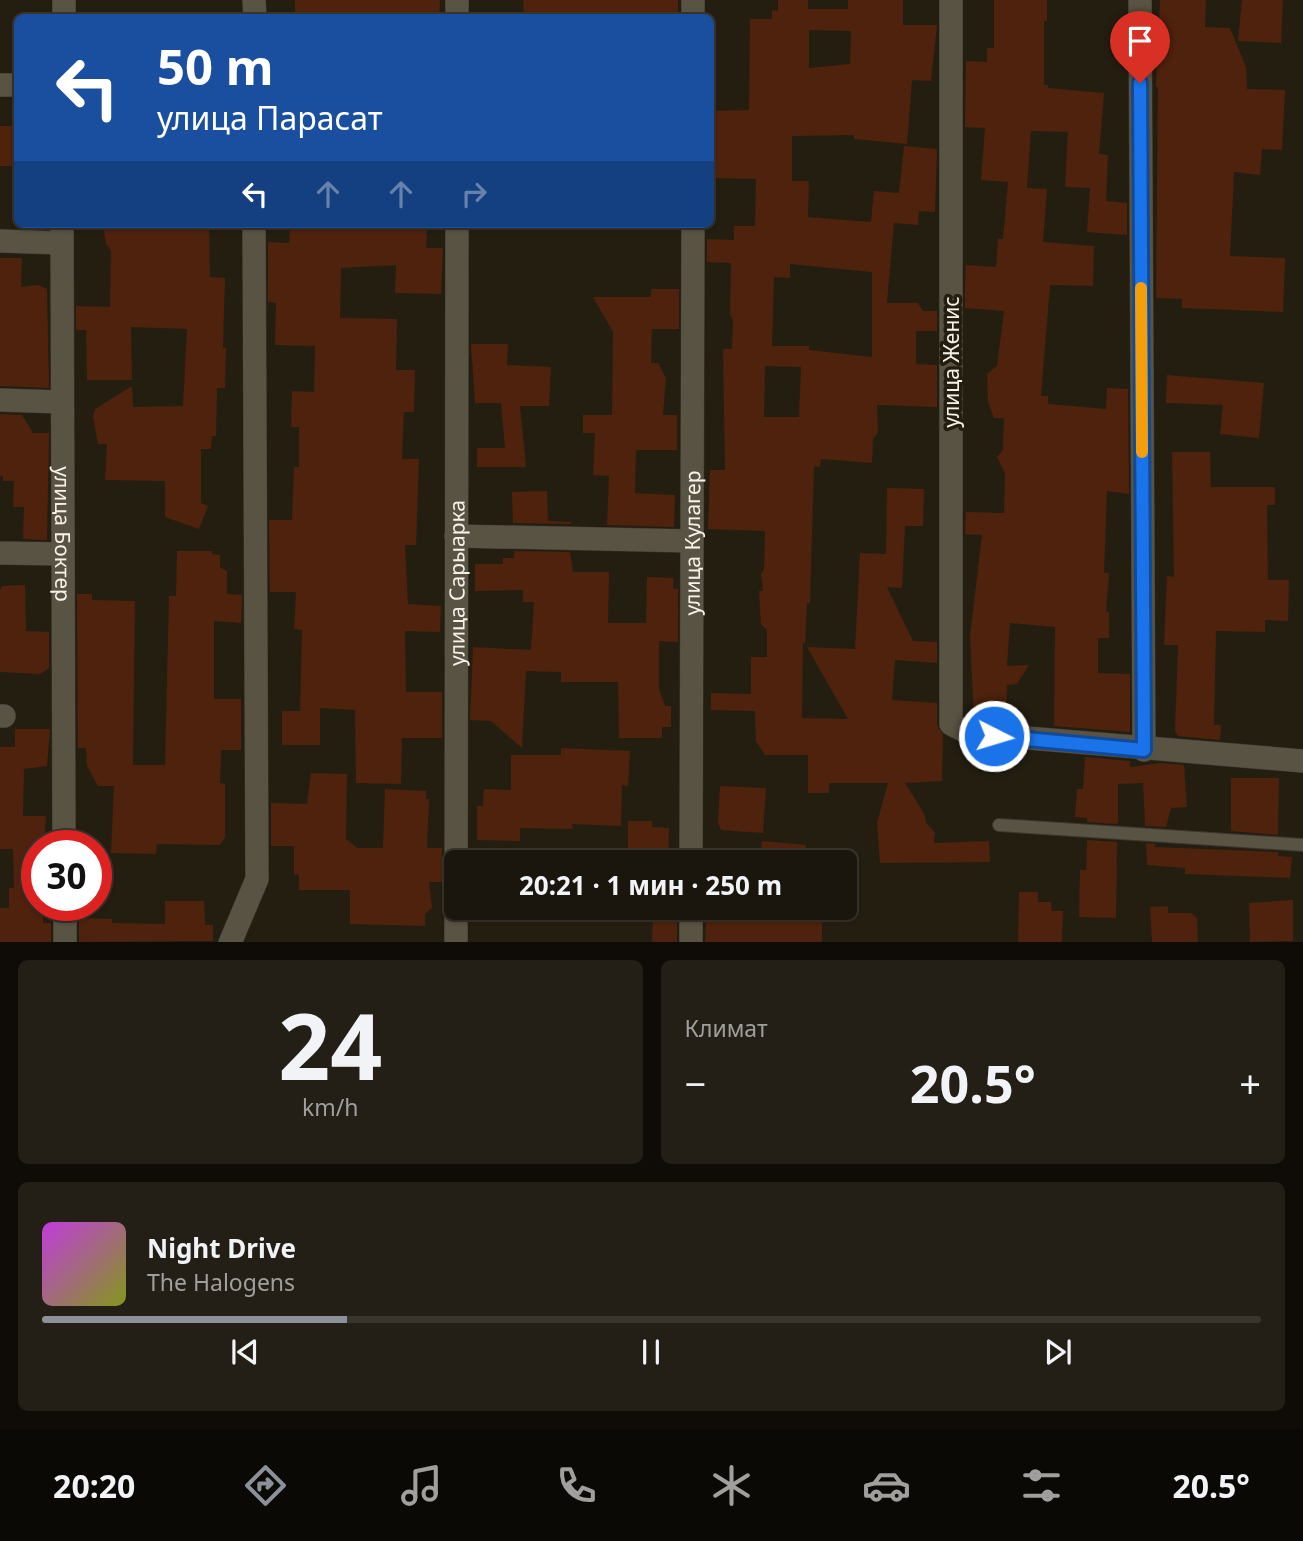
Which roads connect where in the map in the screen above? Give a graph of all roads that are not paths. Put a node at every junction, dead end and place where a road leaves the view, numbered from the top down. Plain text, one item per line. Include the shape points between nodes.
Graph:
1 (951, 0) edge
2 (1140, 0) edge
3 (254, 228) edge
4 (457, 228) edge
5 (693, 228) edge
6 (62, 234) edge
7 (0, 241) edge
8 (0, 400) edge
9 (61, 401) junction
10 (456, 536) junction
11 (692, 541) junction
12 (0, 553) edge
13 (62, 554) junction
14 (1144, 750) junction
15 (1303, 761) edge
16 (999, 825) dead end
17 (64, 830) edge
18 (1303, 845) edge
19 (691, 850) edge
20 (691, 920) edge
21 (65, 921) edge
22 (65, 942) edge
23 (230, 942) edge
24 (456, 942) edge
25 (691, 942) edge

1 - 14 street, улица Женис via 951,724 969,733
2 - 14 street
3 - 23 street via 257,879
4 - 10 street, улица Сарыарка
5 - 11 street, улица Кулагер
6 - 7 street
6 - 9 street, улица Боктер
8 - 9 street
9 - 13 street, улица Боктер
10 - 11 street
10 - 24 street, улица Сарыарка
11 - 19 street, улица Кулагер
12 - 13 street
13 - 17 street, улица Боктер
14 - 15 street
16 - 18 lane
20 - 25 street
21 - 22 street

